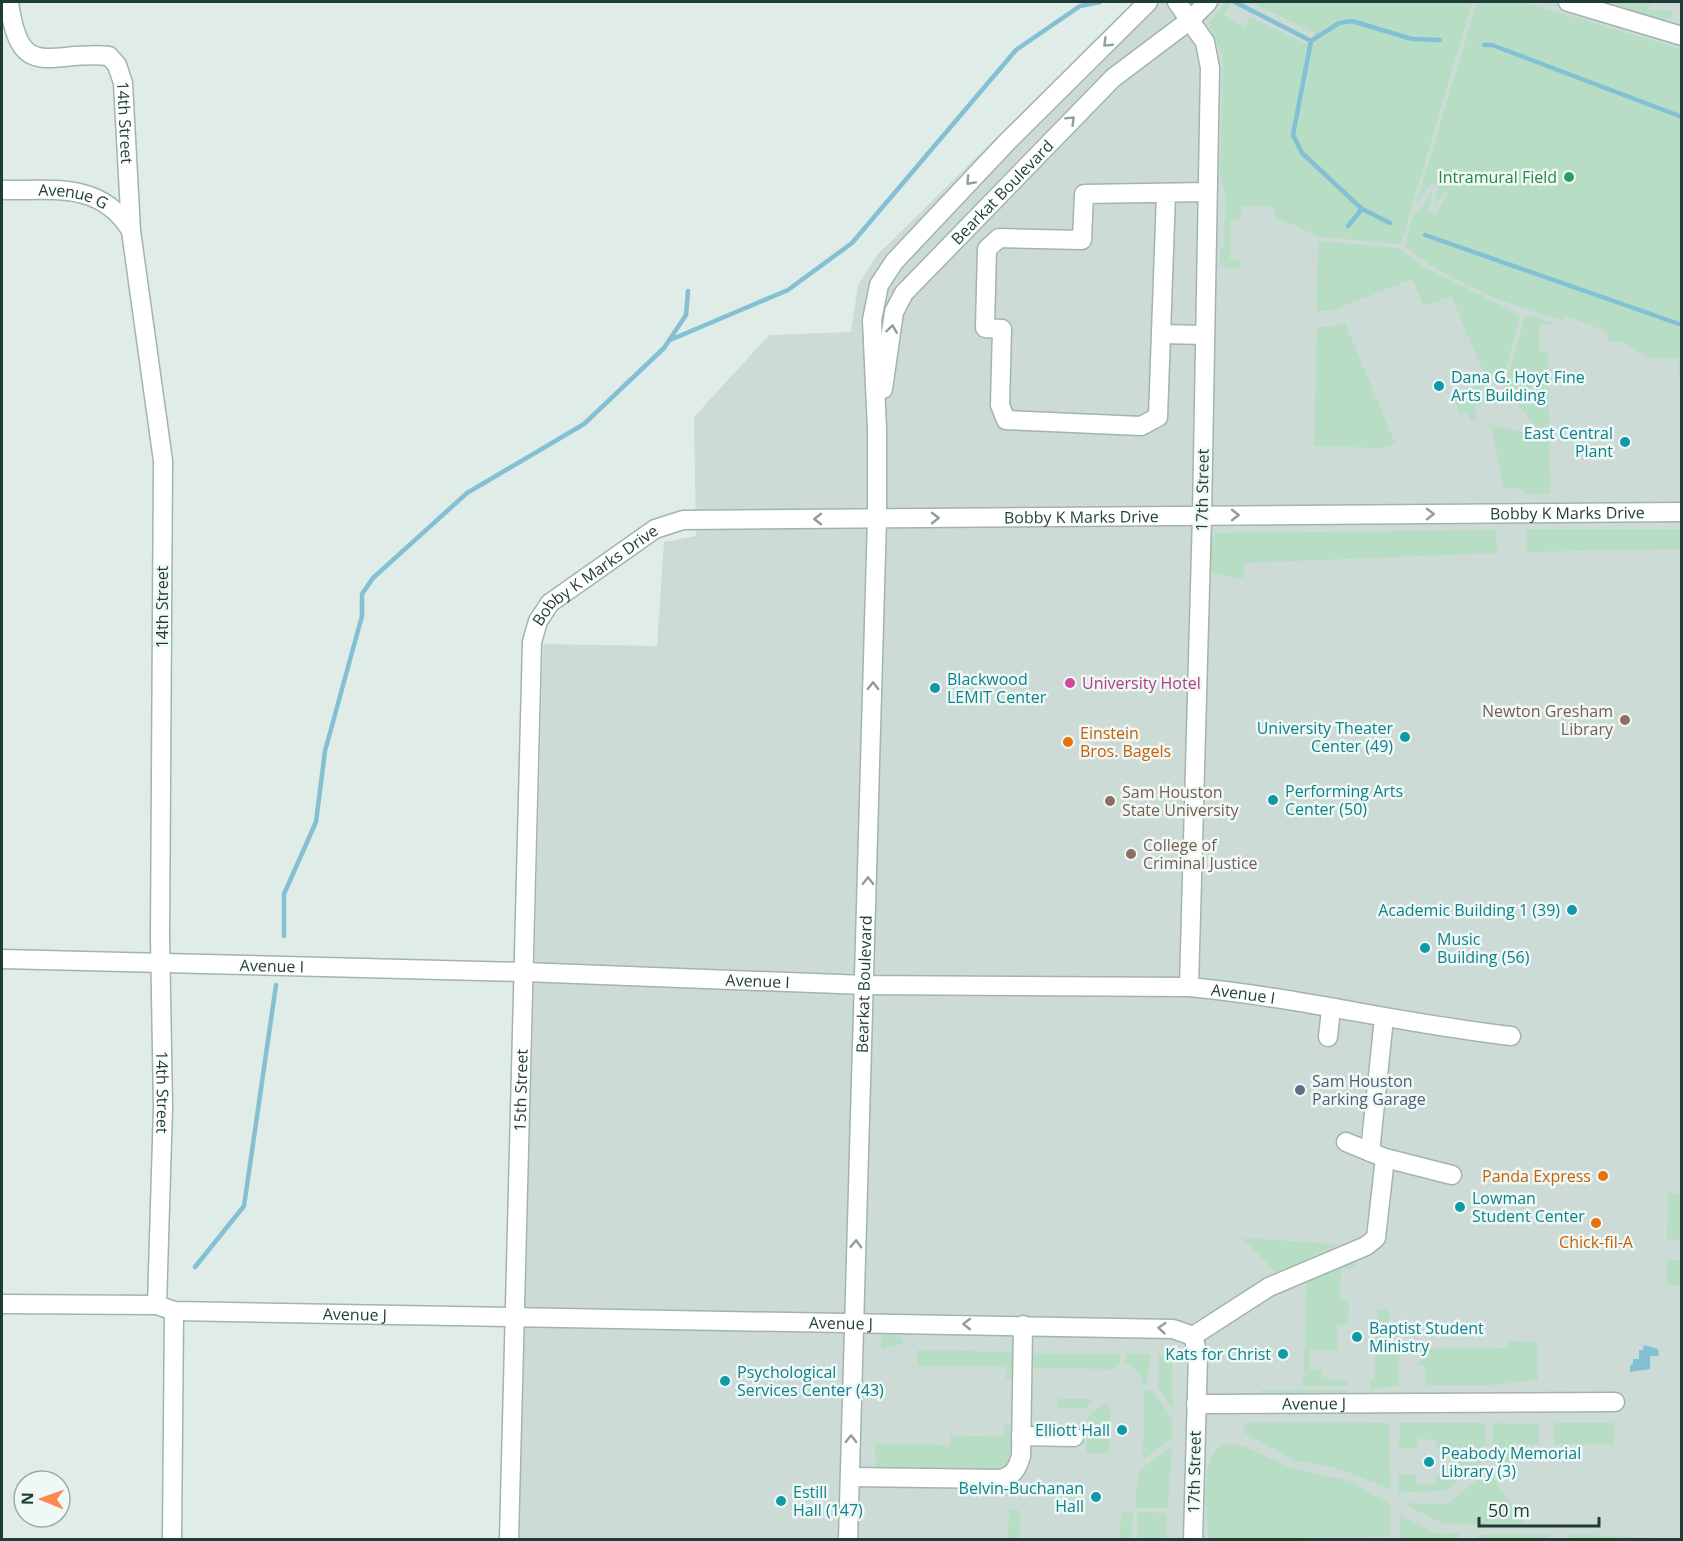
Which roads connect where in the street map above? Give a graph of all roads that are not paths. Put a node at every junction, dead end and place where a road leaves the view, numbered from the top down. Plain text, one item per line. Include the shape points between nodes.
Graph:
1 (9, 2) edge
2 (1148, 2) edge
3 (1178, 2) edge
4 (1208, 2) edge
5 (1568, 2) edge
6 (1594, 6) edge
7 (1190, 20) junction
8 (1682, 36) edge
9 (2, 190) edge
10 (1207, 192) junction
11 (1166, 194) junction
12 (131, 231) junction
13 (1162, 334) junction
14 (1205, 335) junction
15 (877, 429) junction
16 (1682, 512) edge
17 (1202, 516) junction
18 (877, 518) junction
19 (532, 642) joint
20 (2, 959) edge
21 (161, 962) junction
22 (524, 972) junction
23 (865, 985) junction
24 (1189, 987) junction
25 (1331, 1009) junction
26 (1384, 1018) junction
27 (1510, 1036) dead end
28 (1328, 1037) dead end
29 (1346, 1142) dead end
30 (1378, 1155) junction
31 (1452, 1175) dead end
32 (2, 1304) edge
33 (165, 1308) junction
34 (514, 1317) junction
35 (853, 1322) junction
36 (1023, 1325) junction
37 (1193, 1336) junction
38 (1615, 1402) dead end
39 (1196, 1404) junction
40 (1021, 1436) junction
41 (1074, 1437) dead end
42 (850, 1477) junction
43 (172, 1539) edge
44 (509, 1539) edge
45 (848, 1539) edge
46 (1193, 1539) edge

1 - 12 street, 14th Street via 13,27 28,55 109,56 117,65 123,83
2 -> 15 street, Bearkat Boulevard via 1007,141 894,262 879,285 872,320
3 - 7 street, 17th Street
4 - 7 street, Bearkat Boulevard
5 - 6 street
6 - 8 street
7 - 10 street, 17th Street via 1205,42 1210,68
15 -> 7 street, Bearkat Boulevard via 894,312 904,293 1113,78
9 - 12 street, Avenue G via 74,191 96,197 122,217
10 - 11 street
10 - 14 street, 17th Street
11 - 13 street
11 - 13 street via 1084,194 1082,240 999,238 987,249 986,328 1002,328 1003,417 1012,422 1141,426 1153,422 1159,410
12 - 21 street, 14th Street via 163,461
13 - 14 street
14 - 17 street, 17th Street
15 - 18 street, Bearkat Boulevard
17 -> 16 street, Bobby K Marks Drive
18 -> 17 street, Bobby K Marks Drive
17 - 24 street, 17th Street
18 -> 19 street, Bobby K Marks Drive via 682,520 655,529 550,603 538,621
23 -> 18 street, Bearkat Boulevard
19 - 22 street, 15th Street
20 - 21 street, Avenue I
21 - 22 street, Avenue I
21 - 33 street, 14th Street
22 - 23 street, Avenue I
22 - 34 street, 15th Street
23 - 24 street, Avenue I
35 -> 23 street, Bearkat Boulevard
24 - 25 street, Avenue I
25 - 26 street, Avenue I
25 - 28 street
26 - 27 street, Avenue I
26 - 30 street
29 - 30 street
30 - 31 street
30 - 37 street via 1376,1238 1366,1246 1269,1287
32 - 33 street, Avenue J
33 - 34 street, Avenue J
33 - 43 street, 14th Street
34 - 35 street, Avenue J
34 - 44 street, 15th Street
36 -> 35 street, Avenue J
42 -> 35 street, Bearkat Boulevard
37 -> 36 street, Avenue J via 1173,1329
36 - 40 street
37 - 39 street via 1198,1355
38 - 39 street, Avenue J
39 - 46 street, 17th Street
40 - 41 street
40 - 42 street via 1018,1466 1009,1477
42 - 45 street, Bearkat Boulevard

